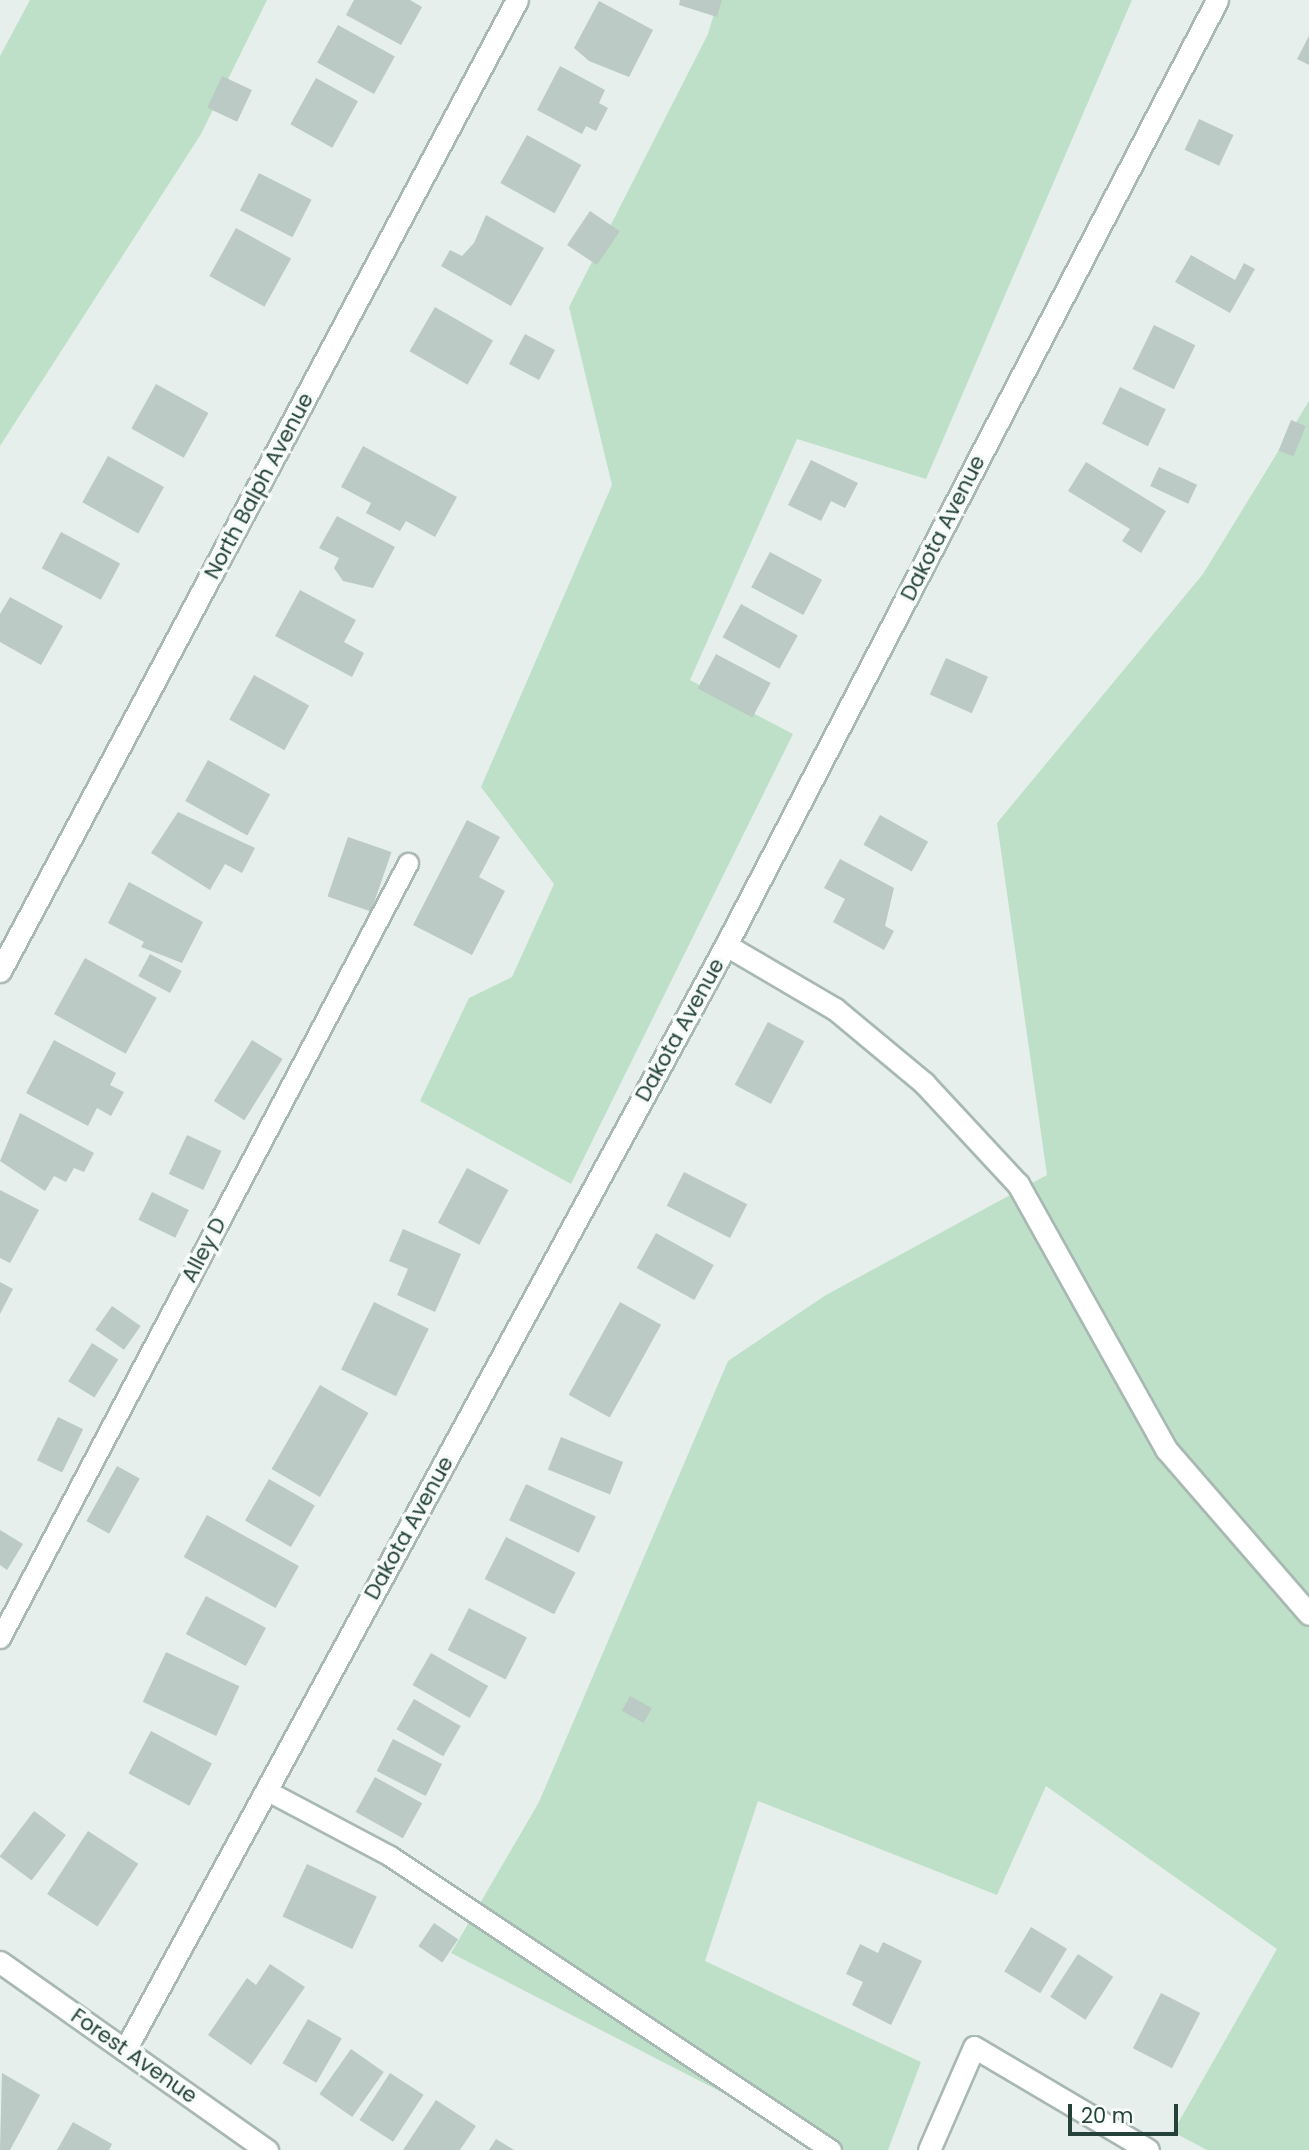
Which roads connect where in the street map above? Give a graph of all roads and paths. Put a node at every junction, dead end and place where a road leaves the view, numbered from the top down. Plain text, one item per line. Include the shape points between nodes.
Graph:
1 (517, 0) edge
2 (1217, 0) edge
3 (408, 863) dead end
4 (726, 945) junction
5 (0, 971) edge
6 (1309, 1614) edge
7 (0, 1638) edge
8 (266, 1790) junction
9 (0, 1962) edge
10 (124, 2050) junction
11 (267, 2150) edge
12 (831, 2150) edge
13 (929, 2150) edge
14 (1148, 2150) edge

1 - 5 street, North Balph Avenue
2 - 4 street, Dakota Avenue
3 - 7 lane, Alley D
4 - 6 street via 835,1009 924,1083 1018,1184 1166,1448
4 - 8 street, Dakota Avenue
8 - 10 street, Dakota Avenue
8 - 12 lane via 390,1856
9 - 10 street, Forest Avenue
10 - 11 street, Forest Avenue
13 - 14 street via 974,2047

